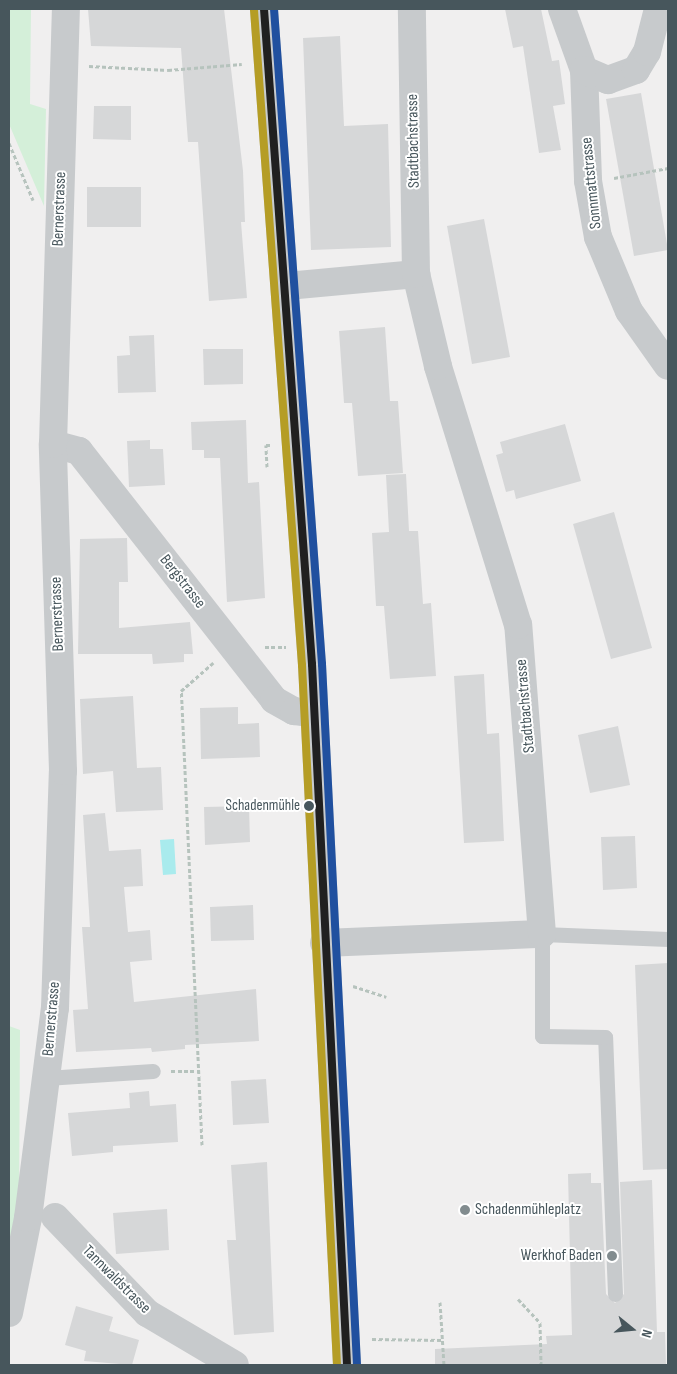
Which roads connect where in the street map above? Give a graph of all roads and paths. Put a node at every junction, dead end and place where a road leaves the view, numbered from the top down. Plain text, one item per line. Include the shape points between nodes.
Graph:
1 (66, 9) edge
2 (264, 9) edge
3 (412, 9) edge
4 (562, 9) edge
5 (658, 9) edge
6 (248, 64) dead end
7 (66, 65) junction
8 (584, 70) junction
9 (668, 168) edge
10 (588, 181) junction
11 (416, 274) junction
12 (287, 286) junction
13 (668, 366) edge
14 (53, 444) junction
15 (274, 444) dead end
16 (267, 467) dead end
17 (263, 646) dead end
18 (289, 647) dead end
19 (212, 664) dead end
20 (315, 714) junction
21 (542, 934) junction
22 (668, 939) edge
23 (324, 943) junction
24 (352, 986) dead end
25 (386, 997) dead end
26 (198, 1070) junction
27 (153, 1072) joint
28 (46, 1078) junction
29 (202, 1145) dead end
30 (55, 1217) dead end
31 (615, 1294) dead end
32 (518, 1299) dead end
33 (440, 1302) dead end
34 (9, 1313) edge
35 (369, 1339) dead end
36 (441, 1340) junction
37 (236, 1365) edge
38 (347, 1365) edge
39 (444, 1365) edge
40 (541, 1365) edge

1 - 7 street, Bernerstrasse
2 - 12 main road
3 - 11 street, Stadtbachstrasse
4 - 8 street, Sonnmattstrasse
5 - 8 street via 647,52 636,70 608,80
6 - 7 path via 168,70
7 - 14 street, Bernerstrasse
8 - 10 street, Sonnmattstrasse
9 - 10 path
10 - 13 street, Sonnmattstrasse via 598,237 628,311
11 - 12 street
11 - 21 street, Stadtbachstrasse via 441,375 518,625
12 - 20 main road
14 - 20 street, Bergstrasse via 79,451 274,700 294,711
14 - 28 street, Bernerstrasse via 63,771 55,1008
15 - 16 path via 266,445
17 - 18 path
19 - 26 path via 181,691
20 - 23 main road
21 - 22 lane
21 - 23 street
21 - 31 lane via 542,1036 605,1037
23 - 38 main road
24 - 25 path
26 - 27 path
26 - 29 path
27 - 28 lane
28 - 34 street, Bernerstrasse via 28,1218
30 - 37 street, Tannwaldstrasse via 147,1313
32 - 40 path via 540,1323
33 - 36 path
35 - 36 path
36 - 39 path

